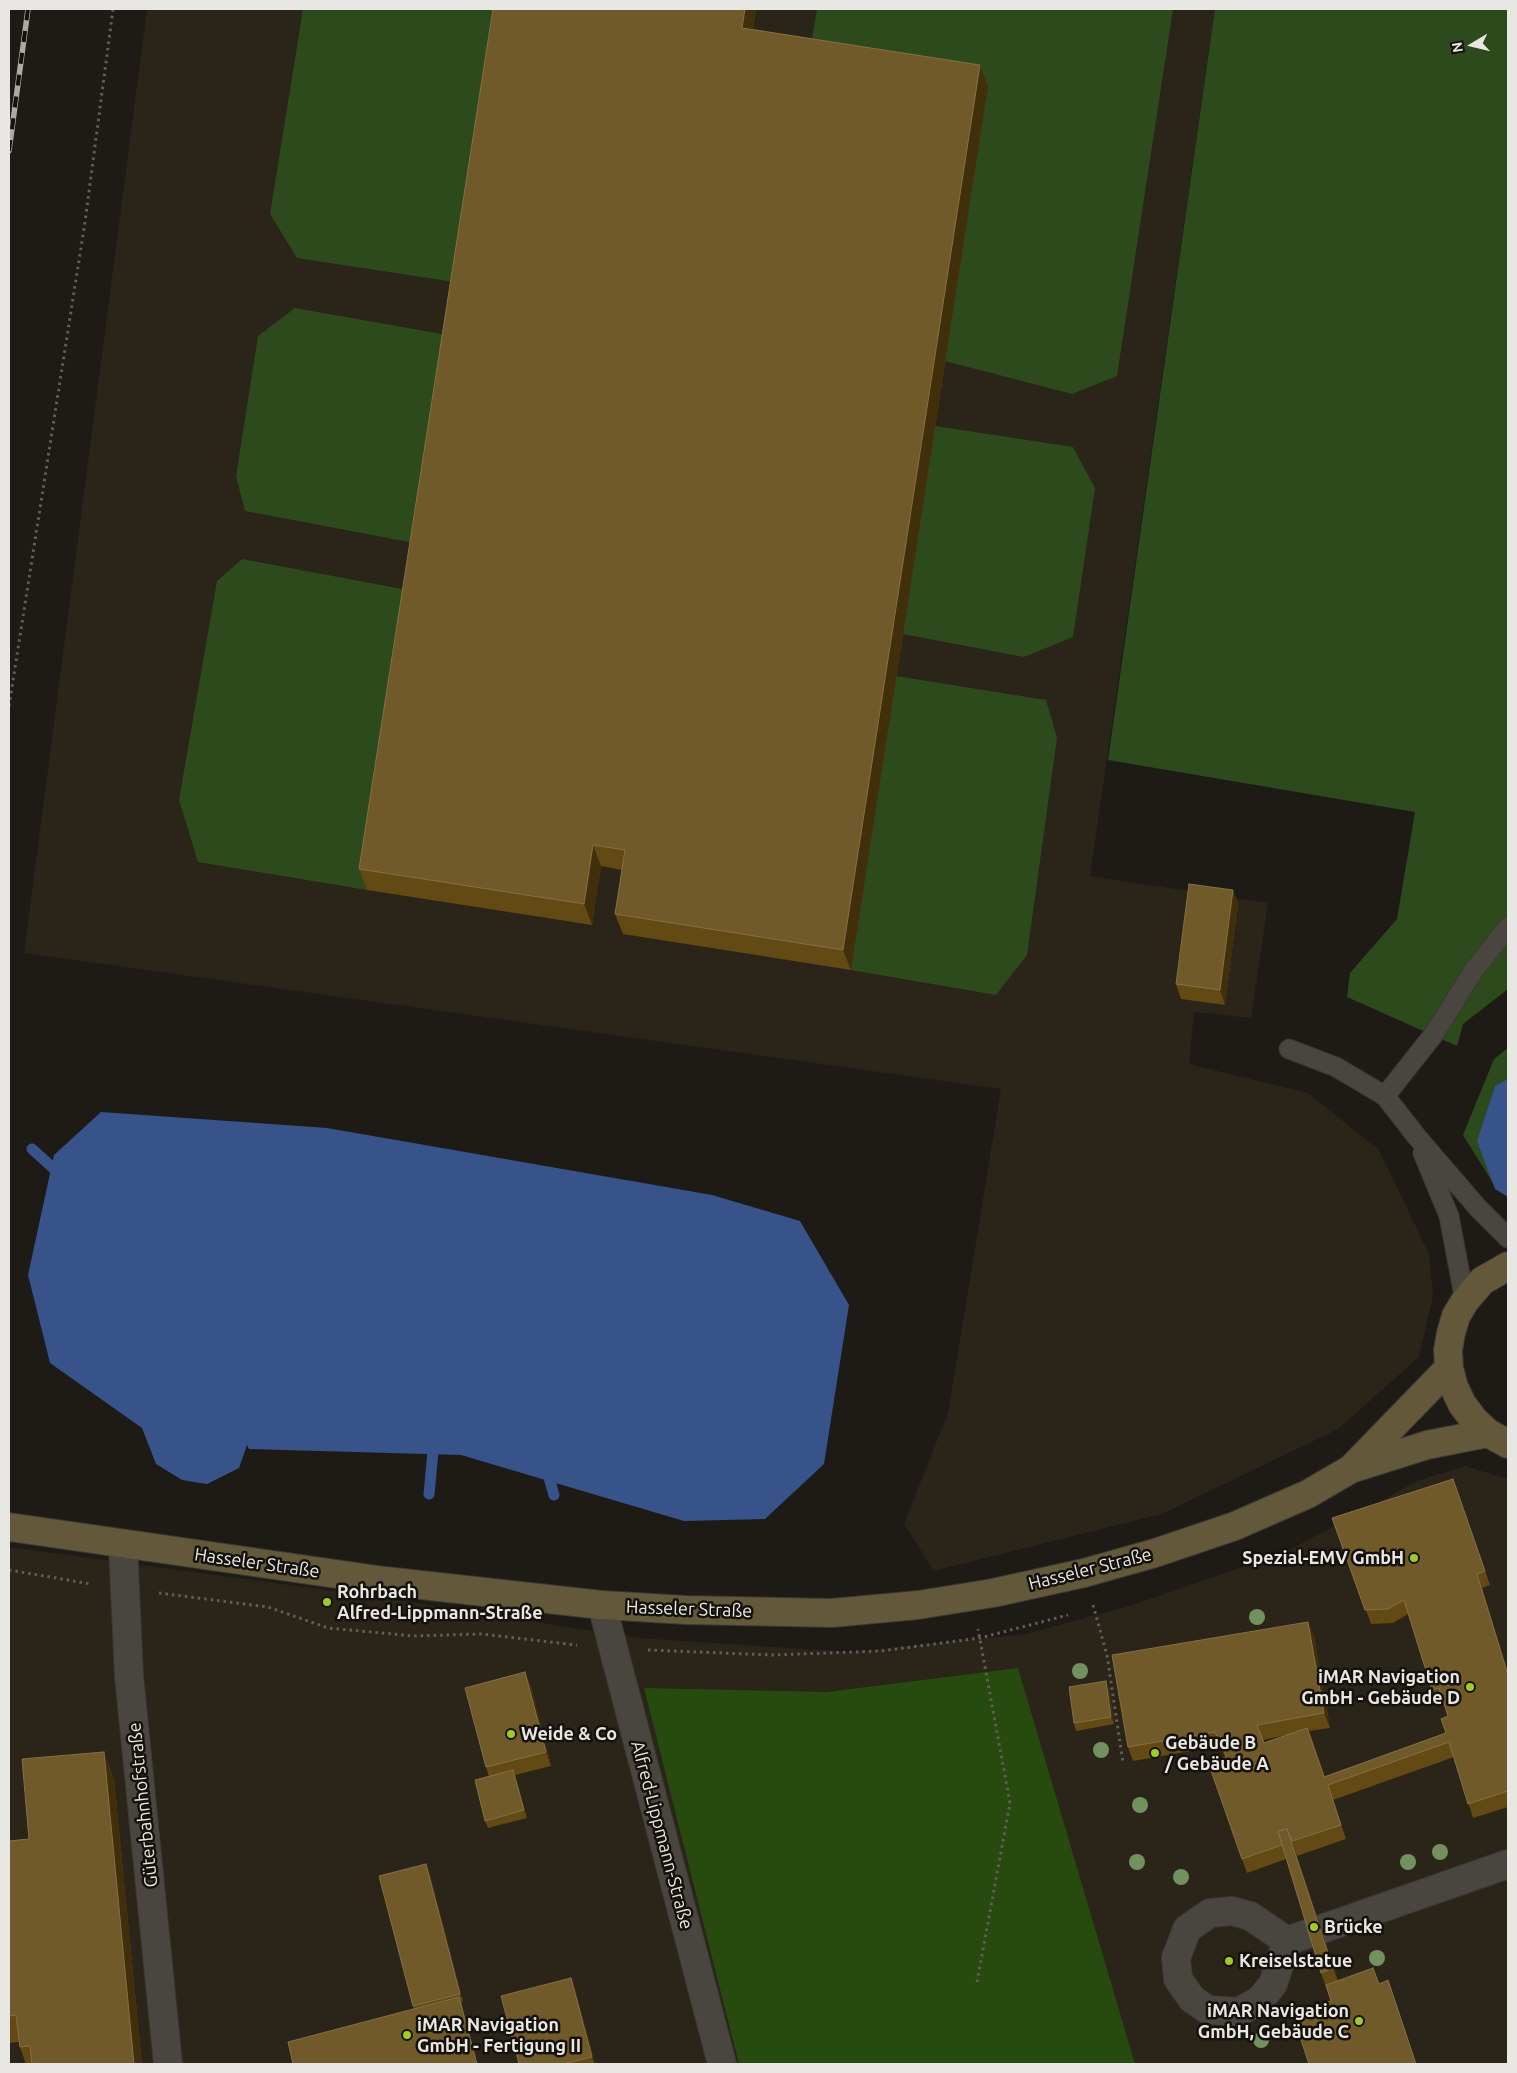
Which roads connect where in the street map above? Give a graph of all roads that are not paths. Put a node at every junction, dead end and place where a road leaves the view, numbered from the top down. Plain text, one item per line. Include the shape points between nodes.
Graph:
1 (1508, 927) edge
2 (1289, 1049) dead end
3 (1385, 1096) junction
4 (1417, 1138) junction
5 (1508, 1238) edge
6 (1508, 1266) edge
7 (1465, 1301) junction
8 (1449, 1368) junction
9 (1498, 1438) edge
10 (1351, 1470) junction
11 (9, 1527) edge
12 (123, 1545) junction
13 (602, 1605) junction
14 (1508, 1864) edge
15 (1287, 1941) dead end
16 (168, 2064) edge
17 (722, 2064) edge

1 - 3 lane via 1474,970 1434,1034
2 - 3 lane via 1336,1067
3 - 4 lane
4 - 5 lane
4 - 7 lane via 1449,1216
6 - 7 street, Hasseler Straße via 1482,1281
7 - 8 street, Hasseler Straße via 1450,1333
8 - 9 street, Hasseler Straße via 1462,1404 1474,1420
8 - 10 street, Hasseler Straße
9 - 10 street, Hasseler Straße via 1427,1445
10 - 13 street, Hasseler Straße via 1308,1494 1236,1526 1084,1572 973,1596 832,1613
11 - 12 street, Hasseler Straße
12 - 13 street, Hasseler Straße via 384,1581
12 - 16 street, Güterbahnhofstraße via 130,1676
13 - 17 street, Alfred-Lippmann-Straße
14 - 15 street

